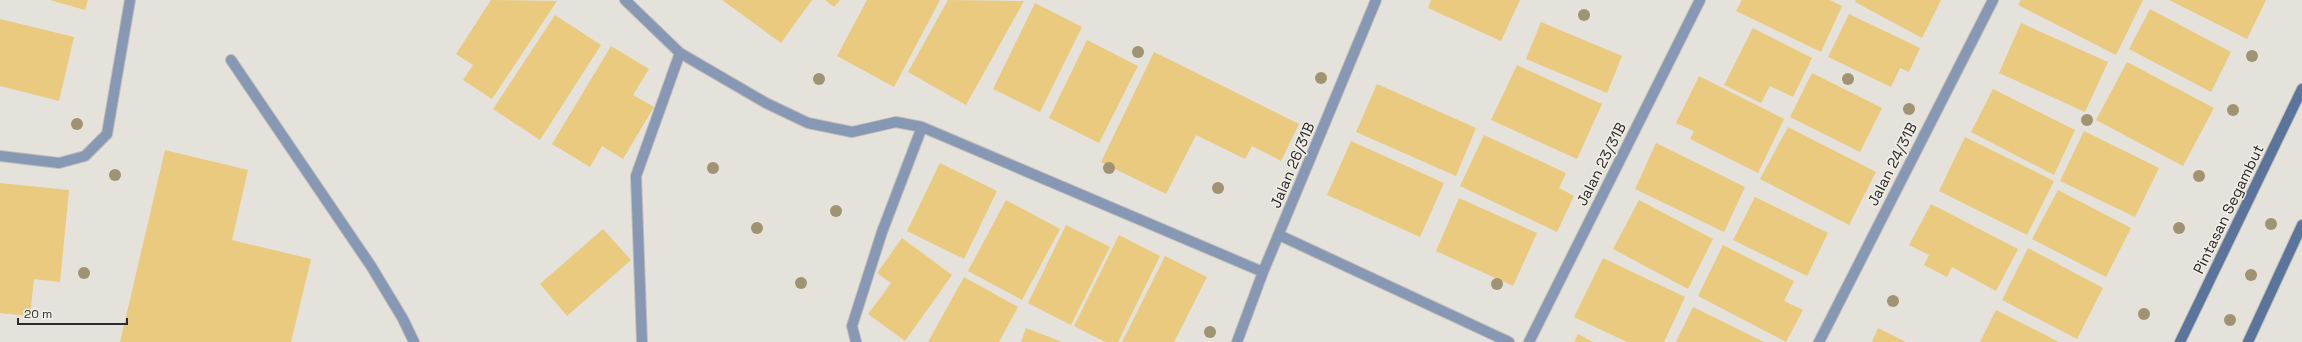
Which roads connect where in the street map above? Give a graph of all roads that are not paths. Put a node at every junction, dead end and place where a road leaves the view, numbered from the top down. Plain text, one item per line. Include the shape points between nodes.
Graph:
1 (130, 0) edge
2 (625, 0) edge
3 (1376, 0) edge
4 (1700, 0) edge
5 (1993, 0) edge
6 (680, 53) junction
7 (231, 60) dead end
8 (2302, 89) edge
9 (922, 127) junction
10 (0, 156) edge
11 (2302, 225) edge
12 (1279, 235) junction
13 (1263, 272) junction
14 (414, 342) edge
15 (642, 342) edge
16 (856, 342) edge
17 (1237, 342) edge
18 (1509, 342) edge
19 (1529, 342) edge
20 (1819, 342) edge
21 (2180, 342) edge
22 (2248, 342) edge

1 - 10 street via 107,134 85,156 59,163
2 - 6 street
3 - 12 street, Jalan 26/31B
4 - 19 street, Jalan 23/31B
5 - 20 street, Jalan 24/31B
6 - 9 street via 766,103 808,123 852,132 896,122
6 - 15 street via 636,176
7 - 14 street via 371,266
8 - 21 main road, Pintasan Segambut
9 - 13 street
9 - 16 street via 882,232 852,326
11 - 22 main road
12 - 13 street, Jalan 26/31B
12 - 18 street
13 - 17 street, Jalan 26/31B

